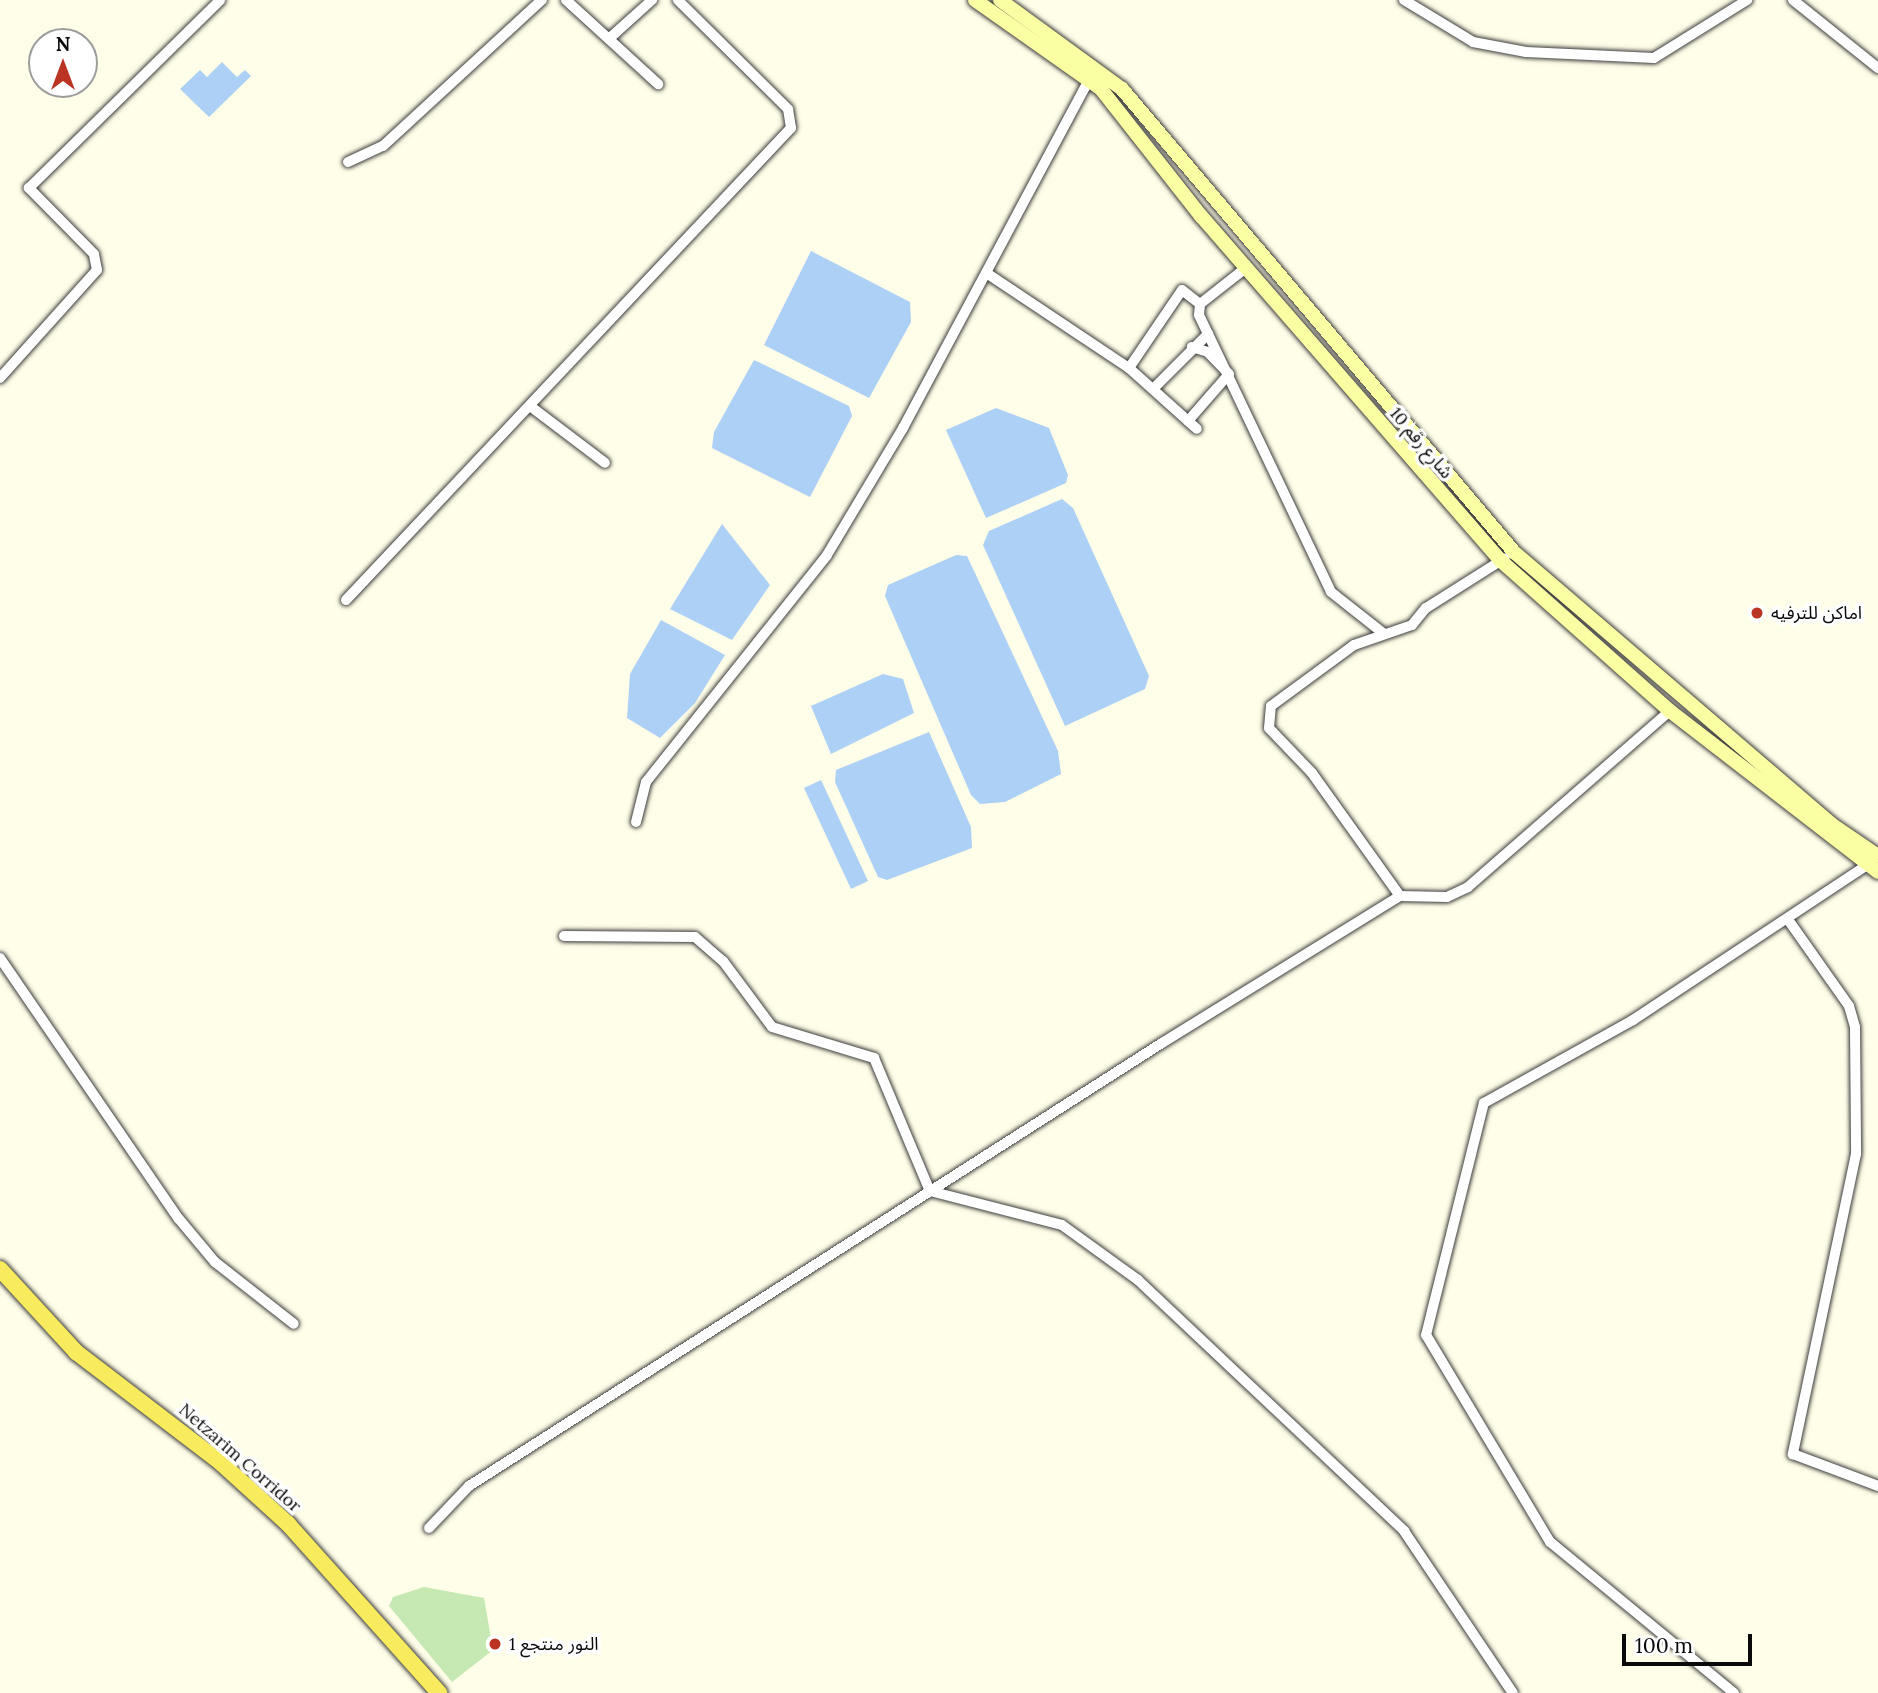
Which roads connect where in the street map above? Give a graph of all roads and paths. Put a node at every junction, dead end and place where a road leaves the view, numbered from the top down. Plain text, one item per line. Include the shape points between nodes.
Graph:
1 (220, 0) edge
2 (542, 0) edge
3 (566, 0) edge
4 (652, 0) edge
5 (678, 0) edge
6 (975, 0) edge
7 (1000, 0) edge
8 (1404, 0) edge
9 (1747, 0) edge
10 (1793, 0) edge
11 (612, 36) junction
12 (1878, 68) edge
13 (1094, 73) junction
14 (658, 84) dead end
15 (348, 162) dead end
16 (1247, 267) junction
17 (988, 274) junction
18 (1200, 304) junction
19 (1208, 334) junction
20 (1192, 348) junction
21 (1129, 368) junction
22 (1229, 374) junction
23 (0, 377) edge
24 (1153, 389) junction
25 (530, 406) junction
26 (605, 463) dead end
27 (1514, 552) junction
28 (1501, 561) junction
29 (346, 600) dead end
30 (1383, 632) junction
31 (1670, 711) junction
32 (636, 822) dead end
33 (1875, 860) edge
34 (1400, 896) junction
35 (1789, 921) junction
36 (564, 936) dead end
37 (0, 958) edge
38 (930, 1191) junction
39 (0, 1269) edge
40 (294, 1324) dead end
41 (1878, 1486) edge
42 (429, 1528) dead end
43 (439, 1693) edge
44 (1513, 1693) edge
45 (1734, 1693) edge

1 - 23 street via 29,188 94,254 97,270
2 - 15 street via 383,146
3 - 11 street
4 - 11 street
5 - 25 street via 788,108 793,124
6 - 13 main road, شارع رقم 10
7 - 13 main road, شارع رقم 10
8 - 9 street via 1473,42 1526,52 1654,58
10 - 12 street
11 - 14 street
13 - 16 main road, شارع رقم 10
13 - 17 street
13 - 27 main road, شارع رقم 10
16 - 18 street
16 - 28 main road, شارع رقم 10
17 - 21 street
17 - 32 street via 827,555 646,782
18 - 19 street
18 - 21 street via 1182,290
19 - 20 street
19 - 22 street
20 - 22 street via 1208,352
20 - 24 street
21 - 24 street
22 - 24 street via 1193,425
22 - 30 street via 1331,592
25 - 26 street
25 - 29 street
27 - 28 street
27 - 33 main road, شارع رقم 10
28 - 30 street via 1426,608 1412,625
28 - 31 main road, شارع رقم 10
30 - 34 street via 1354,645 1282,698 1268,718 1269,728 1312,774
31 - 33 main road, شارع رقم 10
31 - 34 street via 1468,887 1447,897
33 - 35 street
34 - 38 street
35 - 41 street via 1849,1006 1856,1154 1793,1454
35 - 45 street via 1633,1020 1484,1103 1426,1335 1550,1542
36 - 38 street via 695,937 723,961 772,1027 874,1058
37 - 40 street via 179,1219 215,1262
38 - 42 street via 469,1486
38 - 44 street via 1062,1226 1138,1279 1404,1531
39 - 43 main road, Netzarim Corridor via 76,1352 194,1440 288,1524

